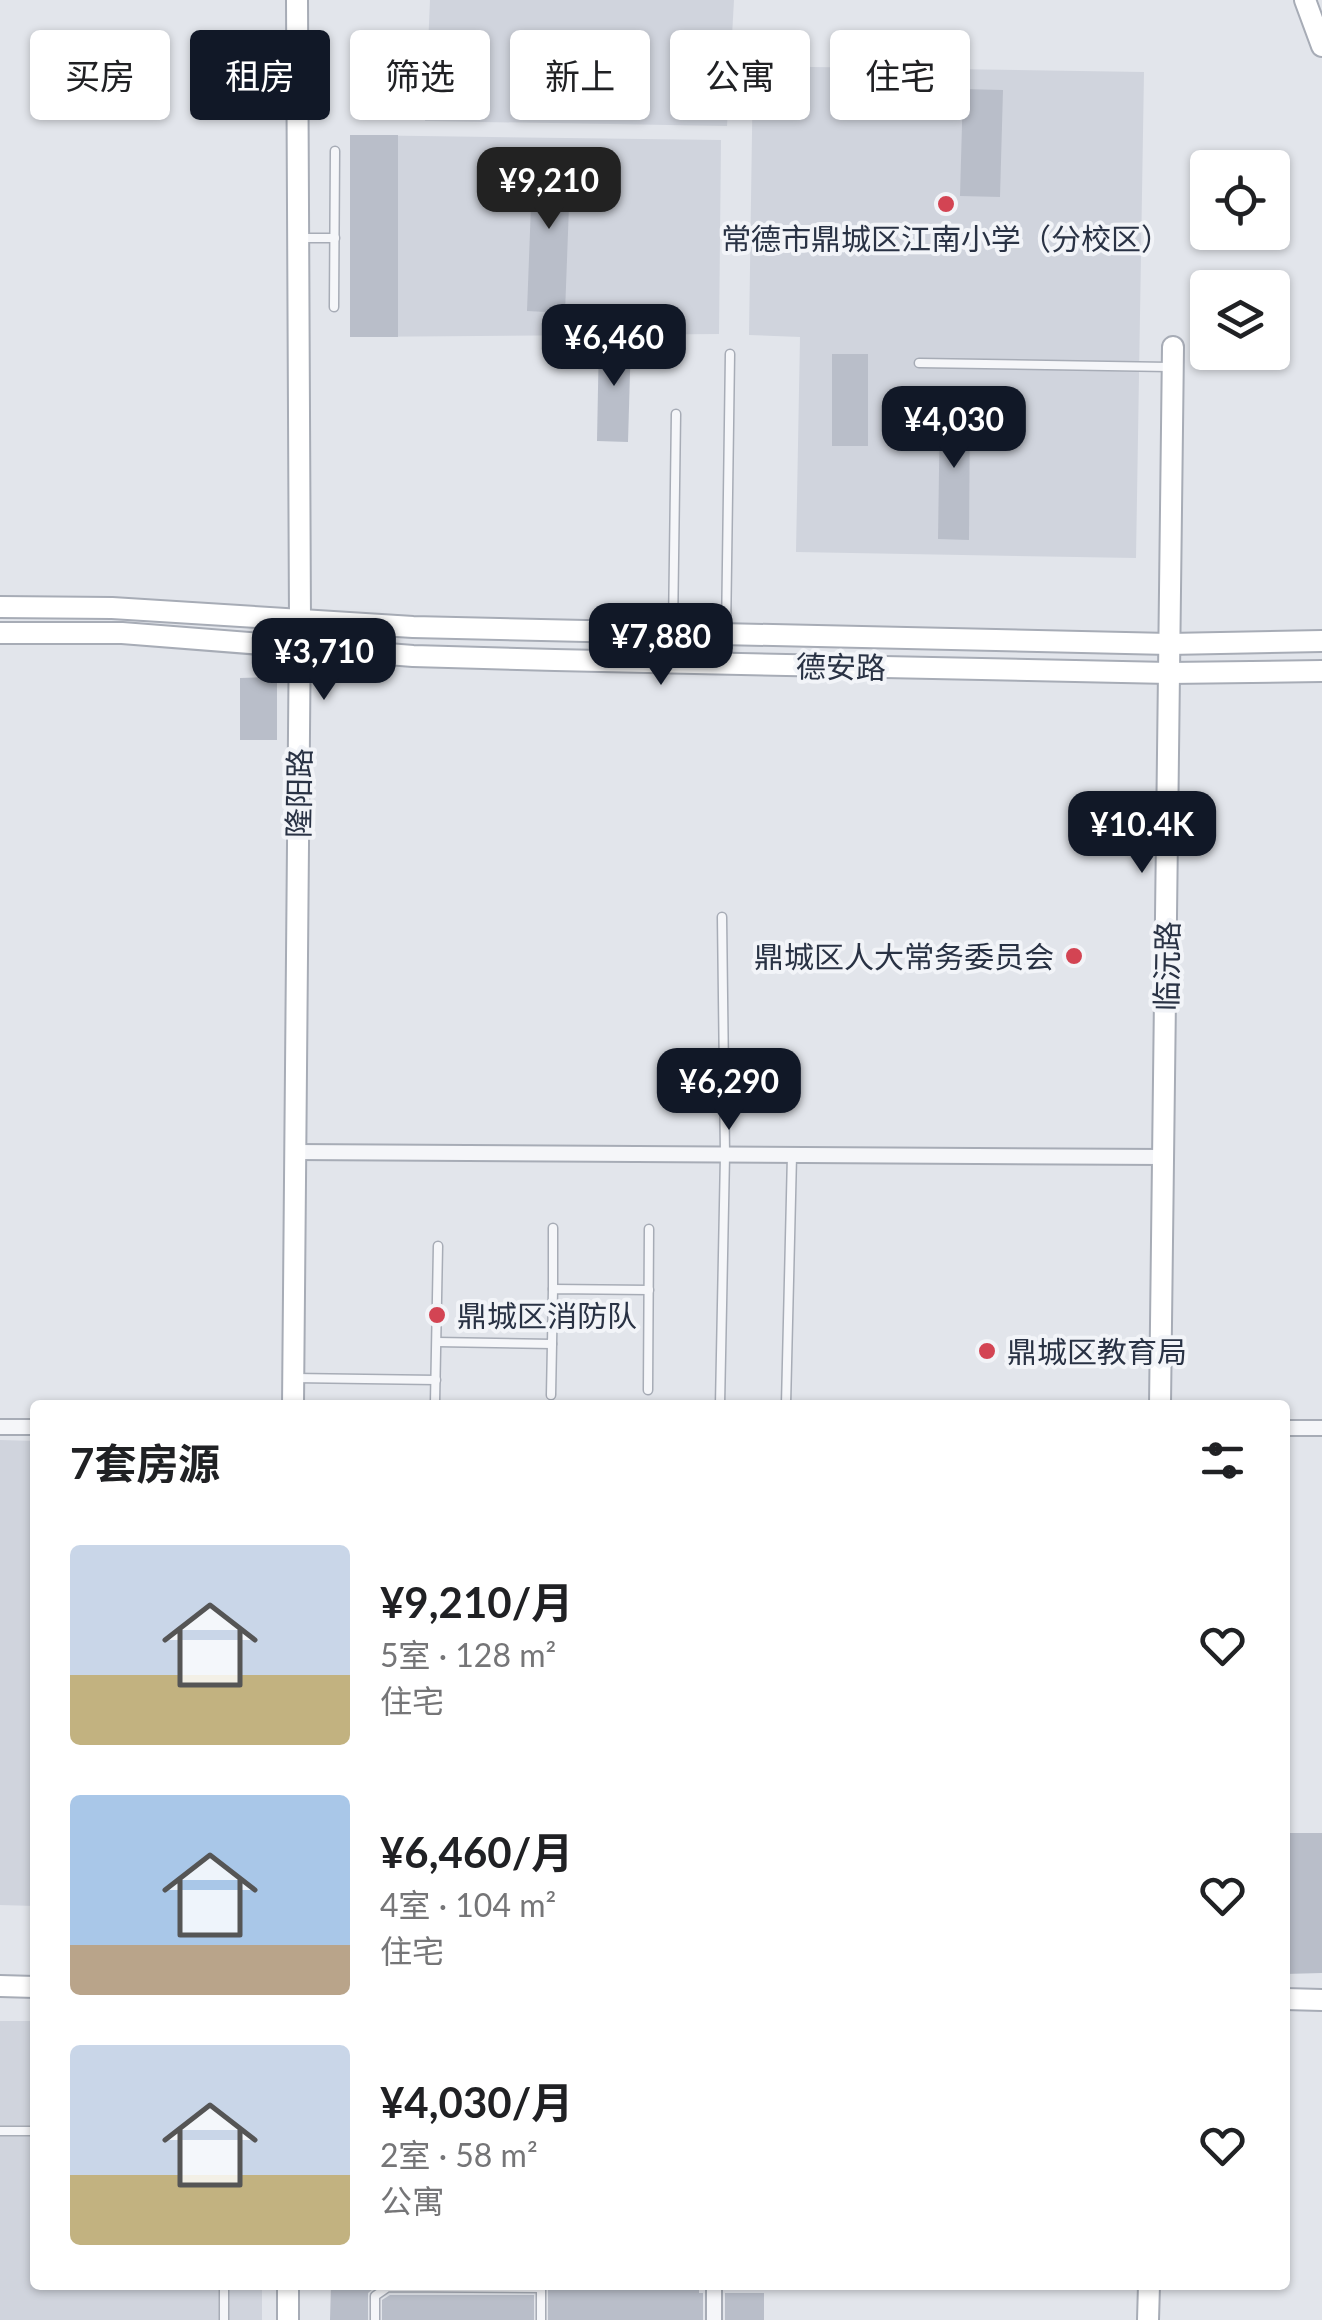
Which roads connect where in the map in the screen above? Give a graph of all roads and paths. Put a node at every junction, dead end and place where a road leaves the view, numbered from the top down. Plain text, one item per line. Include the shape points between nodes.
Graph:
1 (297, 0) edge
2 (1304, 0) edge
3 (1322, 46) edge
4 (335, 150) dead end
5 (298, 238) junction
6 (335, 238) junction
7 (334, 307) dead end
8 (730, 354) dead end
9 (1173, 357) joint
10 (919, 363) dead end
11 (676, 414) dead end
12 (0, 607) edge
13 (300, 621) junction
14 (0, 633) edge
15 (673, 633) junction
16 (726, 634) junction
17 (1322, 642) edge
18 (1170, 644) junction
19 (300, 647) junction
20 (1322, 671) edge
21 (1169, 674) junction
22 (722, 918) dead end
23 (295, 1152) junction
24 (726, 1154) junction
25 (792, 1155) junction
26 (1163, 1157) junction
27 (553, 1228) dead end
28 (649, 1229) dead end
29 (438, 1246) dead end
30 (553, 1289) junction
31 (648, 1290) junction
32 (437, 1342) junction
33 (552, 1344) junction
34 (294, 1378) junction
35 (436, 1380) junction
36 (648, 1390) dead end
37 (551, 1395) dead end
38 (294, 1400) edge
39 (435, 1400) edge
40 (720, 1400) edge
41 (786, 1400) edge
42 (1160, 1400) edge
43 (0, 1427) edge
44 (30, 1427) edge
45 (1290, 1428) edge
46 (1322, 1428) edge
47 (0, 1986) edge
48 (30, 1986) edge
49 (1290, 1999) edge
50 (1322, 2000) edge
51 (0, 2131) edge
52 (30, 2131) edge
53 (224, 2290) edge
54 (288, 2290) edge
55 (384, 2290) edge
56 (541, 2290) edge
57 (714, 2290) edge
58 (1149, 2290) edge
59 (224, 2320) edge
60 (288, 2320) edge
61 (375, 2320) edge
62 (541, 2320) edge
63 (714, 2320) edge
64 (1148, 2320) edge

1 - 5 street, 隆阳路
2 - 3 street
4 - 6 lane
5 - 6 lane
5 - 13 street, 隆阳路
6 - 7 lane
8 - 16 lane
9 - 10 lane
9 - 18 street, 临沅路
11 - 15 lane
12 - 13 street, 德安路
13 - 15 street, 德安路
13 - 19 street, 隆阳路
14 - 19 street, 德安路 via 122,633
15 - 16 street, 德安路
16 - 18 street, 德安路
17 - 18 street, 德安路
18 - 21 street, 临沅路
19 - 21 street, 德安路 via 413,656
19 - 23 street, 隆阳路
20 - 21 street, 德安路
21 - 26 street, 临沅路
22 - 24 lane
23 - 24 street
23 - 34 street, 隆阳路
24 - 25 street
24 - 40 lane
25 - 26 street
25 - 41 lane
26 - 42 street, 临沅路
27 - 30 lane
28 - 31 lane
29 - 32 lane
30 - 31 lane
30 - 33 lane
31 - 36 lane
32 - 33 lane
32 - 35 lane
33 - 37 lane
34 - 35 lane
34 - 38 street, 隆阳路
35 - 39 lane
43 - 44 street
45 - 46 street
47 - 48 street
49 - 50 street
51 - 52 lane
53 - 59 lane
54 - 60 street
55 - 61 lane via 375,2296
56 - 62 lane
57 - 63 street
58 - 64 street

